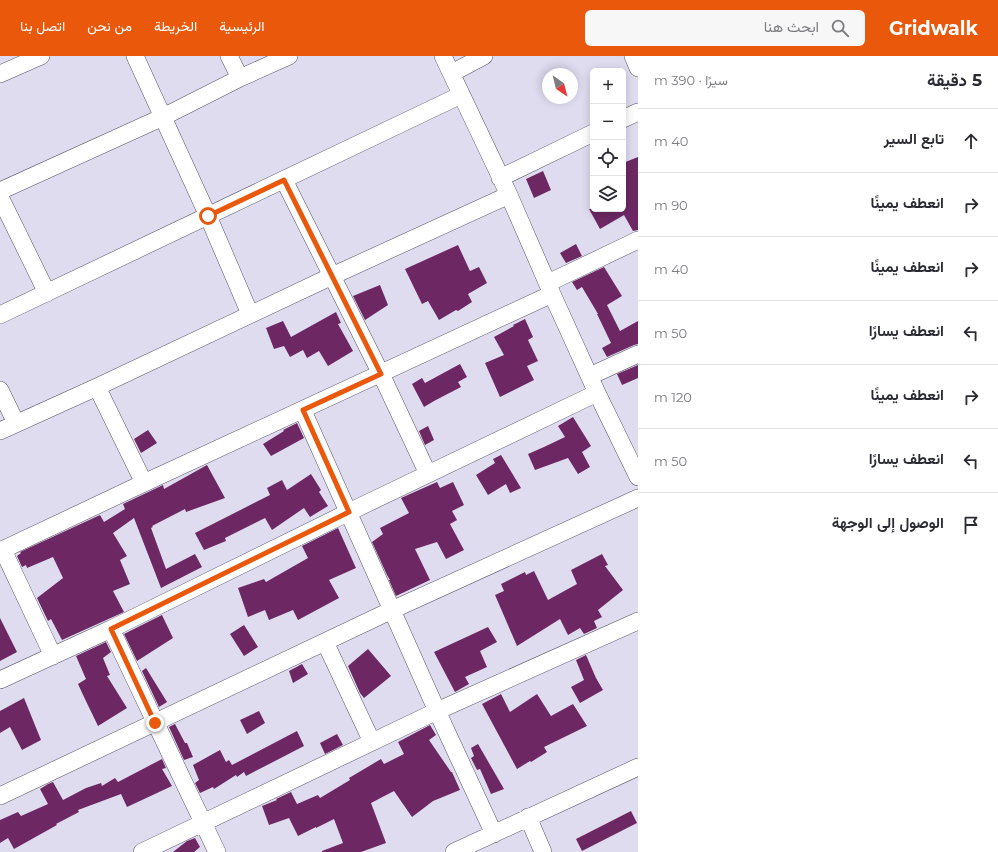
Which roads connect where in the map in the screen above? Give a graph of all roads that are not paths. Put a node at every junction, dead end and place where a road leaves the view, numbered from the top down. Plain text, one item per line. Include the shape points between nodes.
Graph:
1 (41, 56) edge
2 (135, 56) edge
3 (229, 56) edge
4 (289, 56) edge
5 (443, 56) edge
6 (484, 56) edge
7 (633, 56) edge
8 (638, 68) edge
9 (452, 73) junction
10 (0, 74) edge
11 (240, 78) junction
12 (461, 95) junction
13 (638, 112) edge
14 (163, 117) junction
15 (626, 118) edge
16 (590, 134) edge
17 (500, 178) junction
18 (284, 180) junction
19 (1, 190) edge
20 (509, 195) junction
21 (208, 216) junction
22 (638, 240) edge
23 (332, 276) junction
24 (550, 289) junction
25 (47, 293) junction
26 (0, 314) edge
27 (250, 314) junction
28 (638, 354) edge
29 (381, 374) junction
30 (590, 376) junction
31 (97, 387) junction
32 (0, 390) edge
33 (597, 393) junction
34 (303, 410) junction
35 (16, 423) junction
36 (0, 431) edge
37 (428, 474) junction
38 (638, 478) edge
39 (144, 484) junction
40 (638, 498) edge
41 (349, 512) junction
42 (2, 551) edge
43 (392, 610) junction
44 (638, 621) edge
45 (111, 629) junction
46 (325, 642) junction
47 (53, 656) junction
48 (0, 680) edge
49 (437, 711) junction
50 (155, 723) junction
51 (372, 742) junction
52 (638, 767) edge
53 (0, 796) edge
54 (528, 818) junction
55 (203, 823) junction
56 (494, 834) junction
57 (142, 852) edge
58 (217, 852) edge
59 (454, 852) edge
60 (543, 852) edge

1 - 10 street
2 - 14 street
3 - 11 street
4 - 11 street
5 - 9 street
6 - 9 street
7 - 8 street
9 - 12 street
11 - 14 street
12 - 17 street
12 - 18 street
13 - 15 street
14 - 19 street
14 - 21 street
16 - 17 street
17 - 20 street
18 - 21 street
18 - 23 street
19 - 25 street
20 - 23 street
20 - 24 street
21 - 25 street
21 - 27 street
22 - 24 street
23 - 27 street
23 - 29 street
24 - 29 street
24 - 30 street
25 - 26 street
27 - 31 street
28 - 30 street
29 - 34 street
29 - 37 street
30 - 33 street
31 - 35 street
31 - 39 street
32 - 35 street
33 - 37 street
33 - 38 street
34 - 39 street
34 - 41 street
35 - 36 street
37 - 41 street
39 - 42 street
40 - 43 street
41 - 43 street
41 - 45 street
42 - 47 street
43 - 46 street
43 - 49 street
44 - 49 street
45 - 47 street
45 - 50 street
46 - 50 street
46 - 51 street
47 - 48 street
49 - 51 street
49 - 56 street
50 - 53 street
50 - 55 street
51 - 55 street
52 - 54 street
54 - 56 street
54 - 60 street
55 - 57 street
55 - 58 street
56 - 59 street

